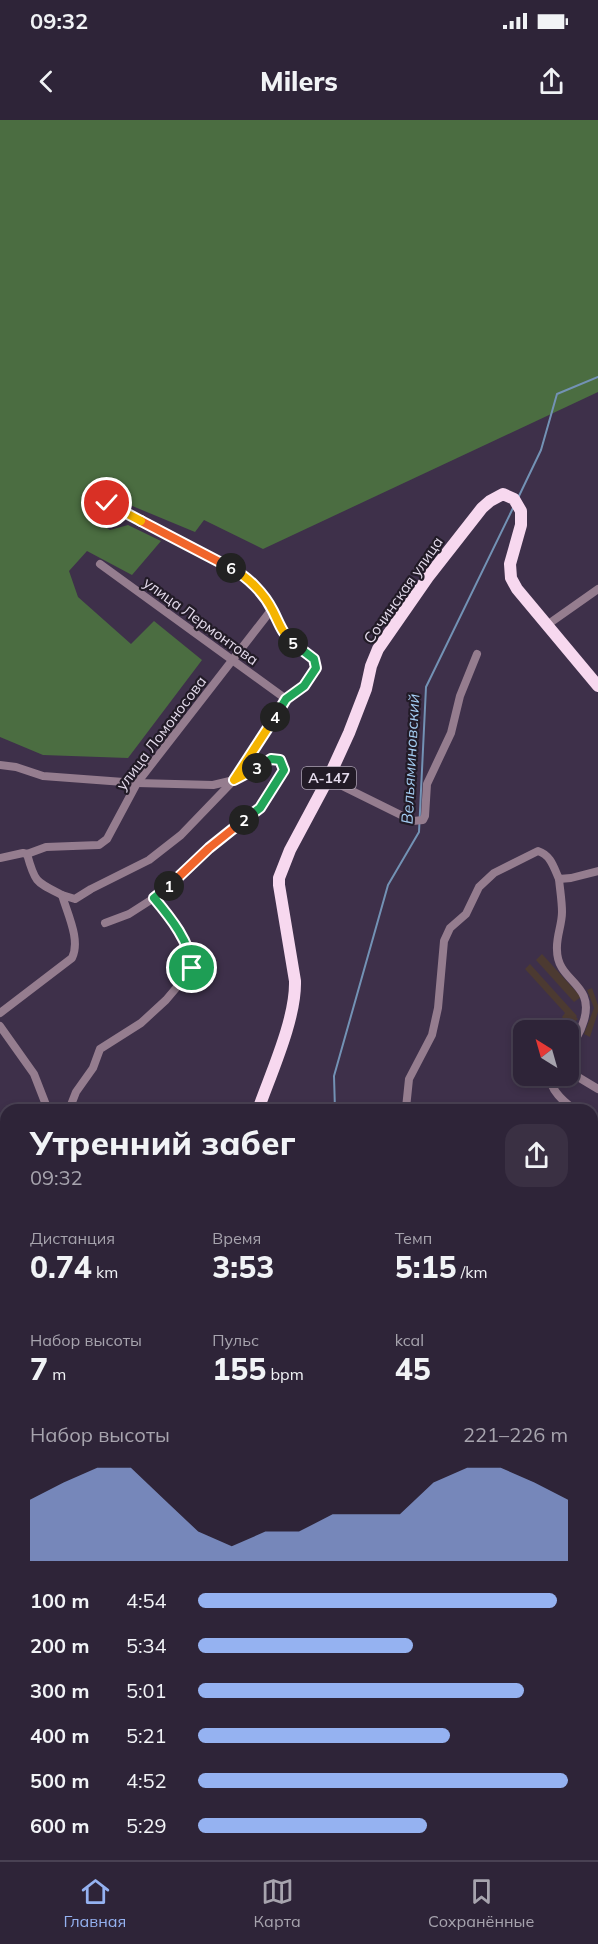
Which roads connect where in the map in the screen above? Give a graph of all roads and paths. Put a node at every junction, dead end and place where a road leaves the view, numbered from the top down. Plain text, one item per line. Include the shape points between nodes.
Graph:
1 (107, 503) dead end
2 (100, 564) dead end
3 (598, 589) edge
4 (272, 609) junction
5 (547, 625) junction
6 (477, 654) dead end
7 (232, 660) junction
8 (598, 686) edge
9 (286, 699) junction
10 (0, 765) edge
11 (328, 779) junction
12 (234, 780) junction
13 (136, 783) junction
14 (25, 854) junction
15 (0, 858) edge
16 (598, 871) edge
17 (559, 879) junction
18 (62, 894) junction
19 (154, 898) junction
20 (105, 924) dead end
21 (0, 1013) edge
22 (0, 1026) edge
23 (579, 1032) edge
24 (579, 1078) edge
25 (552, 1086) edge
26 (598, 1089) edge
27 (46, 1104) edge
28 (71, 1104) edge
29 (260, 1104) edge
30 (406, 1104) edge
31 (569, 1104) edge

1 - 4 street via 246,576
2 - 7 street, улица Лермонтова
3 - 5 street
4 - 7 street, улица Ломоносова
4 - 9 street via 284,634 314,659 316,668 304,686
5 - 8 highway, Сочинская улица / А-147
5 - 11 highway, Сочинская улица / А-147 via 511,578 510,564 521,511 516,502 503,494 482,508 383,641
6 - 11 street via 460,696 451,733 428,784 423,820 414,821
7 - 9 street, улица Лермонтова
7 - 13 street, улица Ломоносова
9 - 12 street
10 - 13 street via 43,776
11 - 29 highway, Сочинская улица / А-147 via 279,878 296,993
12 - 13 street via 213,785
12 - 18 street via 181,835 149,860 75,899
12 - 19 street via 271,759 280,760 284,770 260,808
13 - 14 street, улица Ломоносова via 107,839 99,846 46,847
14 - 15 street, улица Ломоносова
14 - 18 street via 39,884
16 - 17 street
17 - 23 street via 559,962 584,994 587,1008
17 - 30 street via 545,853 538,851 494,873 479,887 466,914 450,928 444,941 432,1035 409,1079
18 - 21 street via 74,937 72,958
19 - 20 street
19 - 28 street via 192,957 192,968 141,1023 99,1049 93,1068
22 - 27 street via 34,1074
24 - 26 street
25 - 31 street

